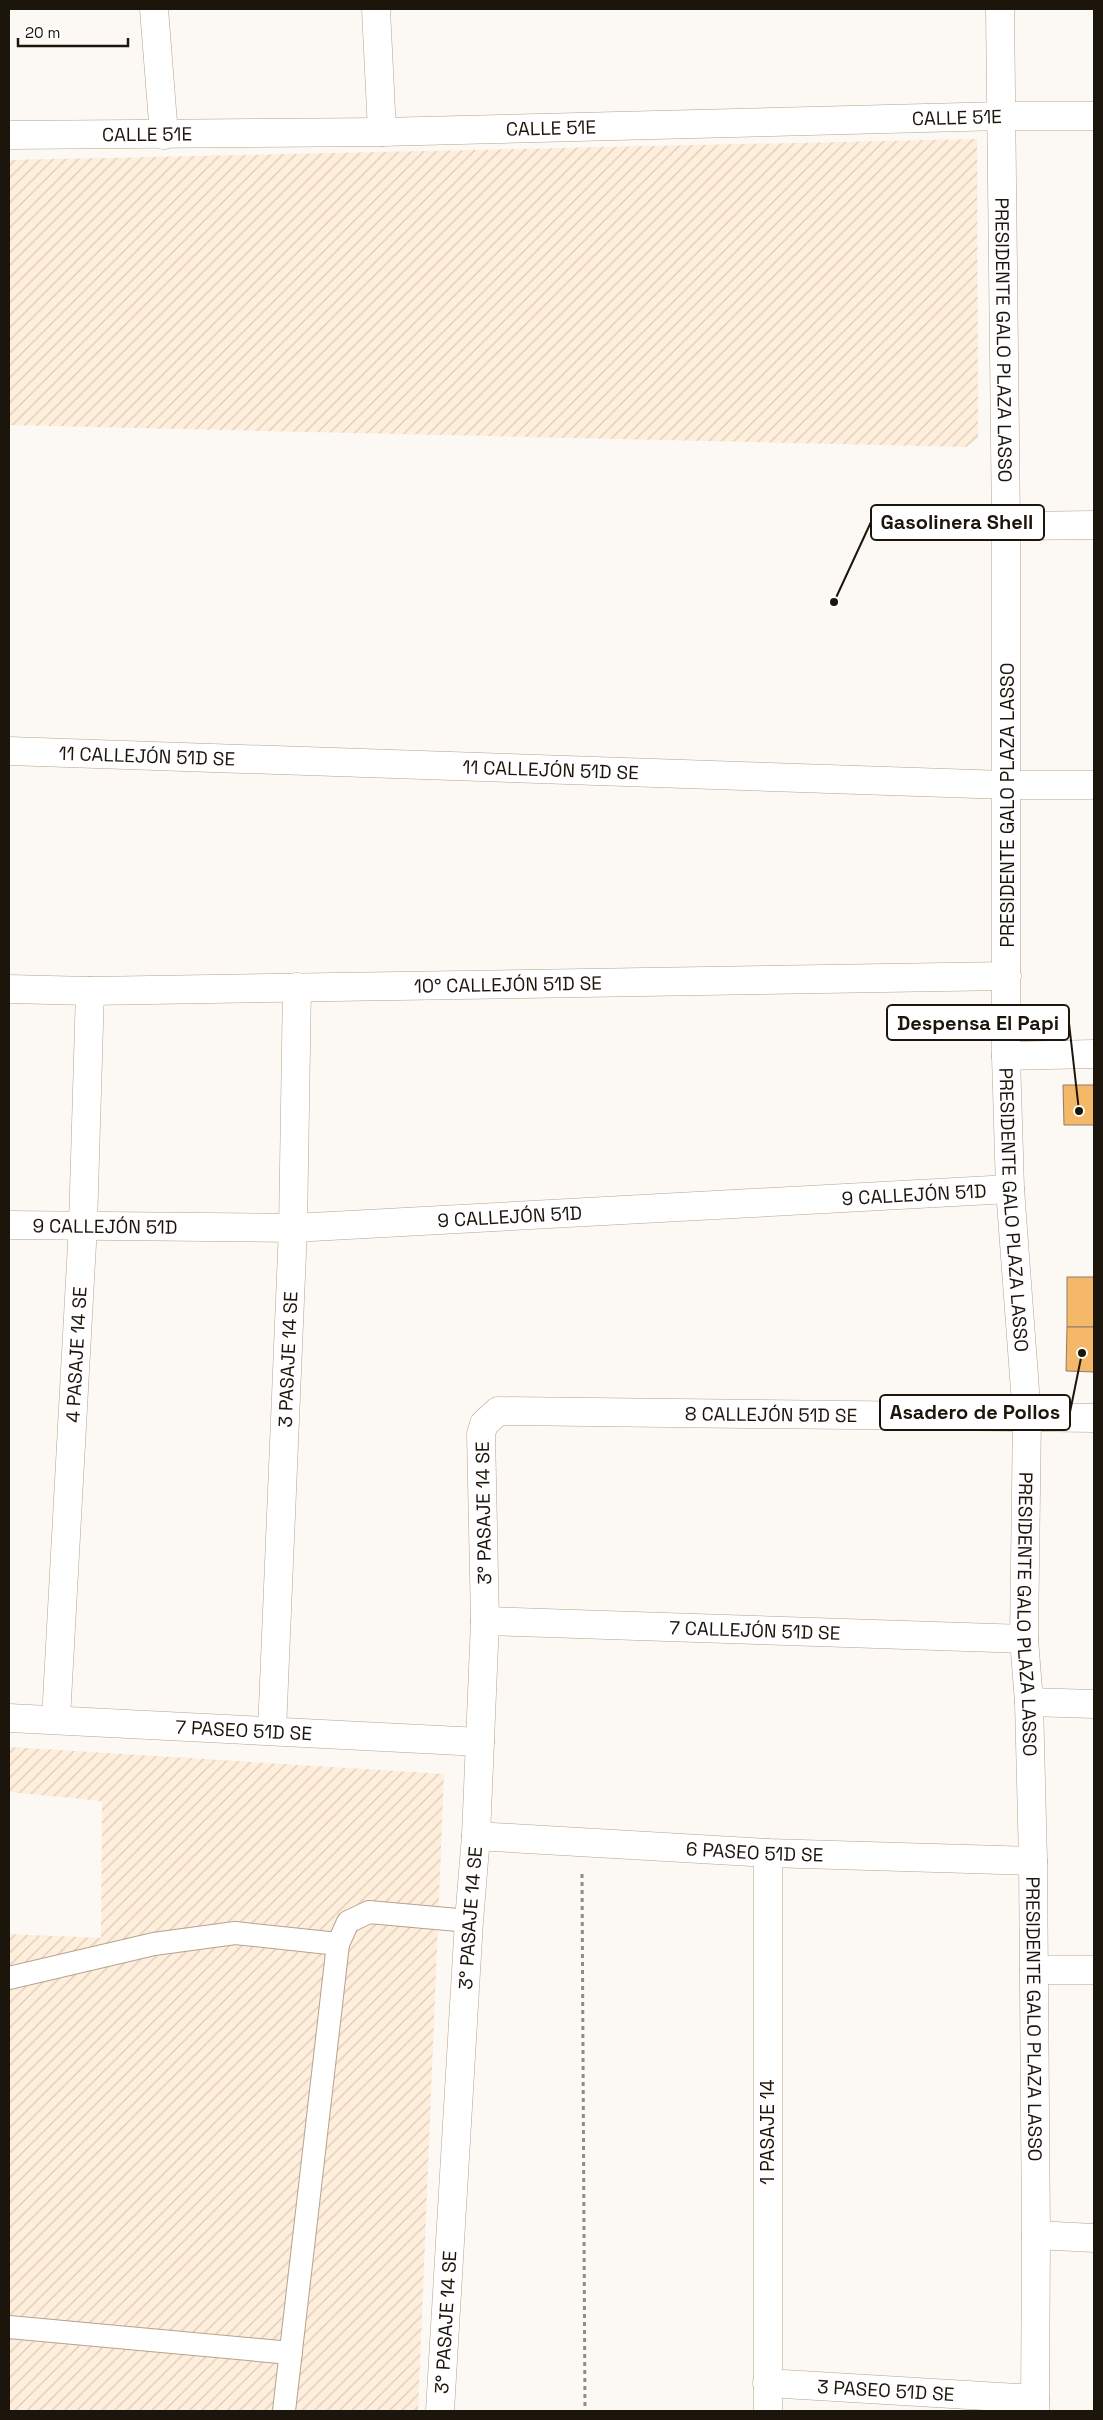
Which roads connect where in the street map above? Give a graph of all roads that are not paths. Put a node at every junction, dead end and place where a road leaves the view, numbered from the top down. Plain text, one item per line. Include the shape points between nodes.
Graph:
1 (154, 9) edge
2 (376, 9) edge
3 (1000, 9) edge
4 (1002, 116) junction
5 (1094, 116) edge
6 (382, 132) junction
7 (9, 135) edge
8 (164, 135) junction
9 (1006, 526) junction
10 (1094, 526) edge
11 (9, 751) edge
12 (1006, 785) junction
13 (1094, 785) edge
14 (1008, 976) junction
15 (297, 987) junction
16 (9, 989) edge
17 (90, 991) junction
18 (1094, 1054) edge
19 (1006, 1056) junction
20 (1010, 1189) junction
21 (9, 1224) edge
22 (83, 1225) junction
23 (293, 1228) junction
24 (1027, 1417) junction
25 (1094, 1418) edge
26 (484, 1424) joint
27 (485, 1621) junction
28 (1024, 1639) junction
29 (1028, 1702) junction
30 (1094, 1704) edge
31 (9, 1718) edge
32 (56, 1719) junction
33 (272, 1731) junction
34 (480, 1742) junction
35 (476, 1836) junction
36 (768, 1853) junction
37 (1033, 1861) junction
38 (469, 1921) junction
39 (338, 1944) junction
40 (1034, 1970) junction
41 (1094, 1970) edge
42 (9, 1978) edge
43 (1036, 2235) junction
44 (1094, 2238) edge
45 (9, 2327) edge
46 (291, 2353) junction
47 (767, 2383) junction
48 (1035, 2405) edge
49 (284, 2411) edge
50 (440, 2411) edge
51 (768, 2411) edge

1 - 8 street
2 - 6 street
3 - 4 street, PRESIDENTE GALO PLAZA LASSO
4 - 5 street, CALLE 51E
4 - 6 street, CALLE 51E
4 - 9 street, PRESIDENTE GALO PLAZA LASSO
6 - 8 street, CALLE 51E
7 - 8 street, CALLE 51E
9 - 10 street
9 - 12 street, PRESIDENTE GALO PLAZA LASSO
11 - 12 street, 11 CALLEJÓN 51D SE
12 - 13 street, 11 CALLEJÓN 51D SE
12 - 14 street, PRESIDENTE GALO PLAZA LASSO
14 - 15 street, 10° CALLEJÓN 51D SE
14 - 19 street, PRESIDENTE GALO PLAZA LASSO
15 - 17 street, 10° CALLEJÓN 51D SE
15 - 23 street, 3 PASAJE 14 SE
16 - 17 street, 10° CALLEJÓN 51D SE
17 - 22 street, 4 PASAJE 14 SE
18 - 19 street
19 - 20 street, PRESIDENTE GALO PLAZA LASSO
20 - 23 street, 9 CALLEJÓN 51D
20 - 24 street, PRESIDENTE GALO PLAZA LASSO
21 - 22 street, 9 CALLEJÓN 51D
22 - 23 street, 9 CALLEJÓN 51D
22 - 32 street, 4 PASAJE 14 SE
23 - 33 street, 3 PASAJE 14 SE
24 - 25 street, 8 CALLEJÓN 51D SE
24 - 26 street, 8 CALLEJÓN 51D SE via 498,1411
24 - 28 street, PRESIDENTE GALO PLAZA LASSO
26 - 27 street, 3° PASAJE 14 SE via 481,1434
27 - 28 street, 7 CALLEJÓN 51D SE
27 - 34 street, 3° PASAJE 14 SE
28 - 29 street, PRESIDENTE GALO PLAZA LASSO
29 - 30 street
29 - 37 street, PRESIDENTE GALO PLAZA LASSO
31 - 32 street, 7 PASEO 51D SE
32 - 33 street, 7 PASEO 51D SE
33 - 34 street, 7 PASEO 51D SE
34 - 35 street, 3° PASAJE 14 SE
35 - 36 street, 6 PASEO 51D SE
35 - 38 street, 3° PASAJE 14 SE
36 - 37 street, 6 PASEO 51D SE
36 - 47 street, 1 PASAJE 14
37 - 40 street, PRESIDENTE GALO PLAZA LASSO
38 - 39 lane via 369,1912 348,1922
38 - 50 street, 3° PASAJE 14 SE
39 - 42 lane via 235,1933 154,1944
39 - 46 lane
40 - 41 street
40 - 43 street, PRESIDENTE GALO PLAZA LASSO
43 - 44 street
43 - 48 street, PRESIDENTE GALO PLAZA LASSO
45 - 46 lane
46 - 49 lane
47 - 48 street, 3 PASEO 51D SE
47 - 51 street, 1 PASAJE 14

